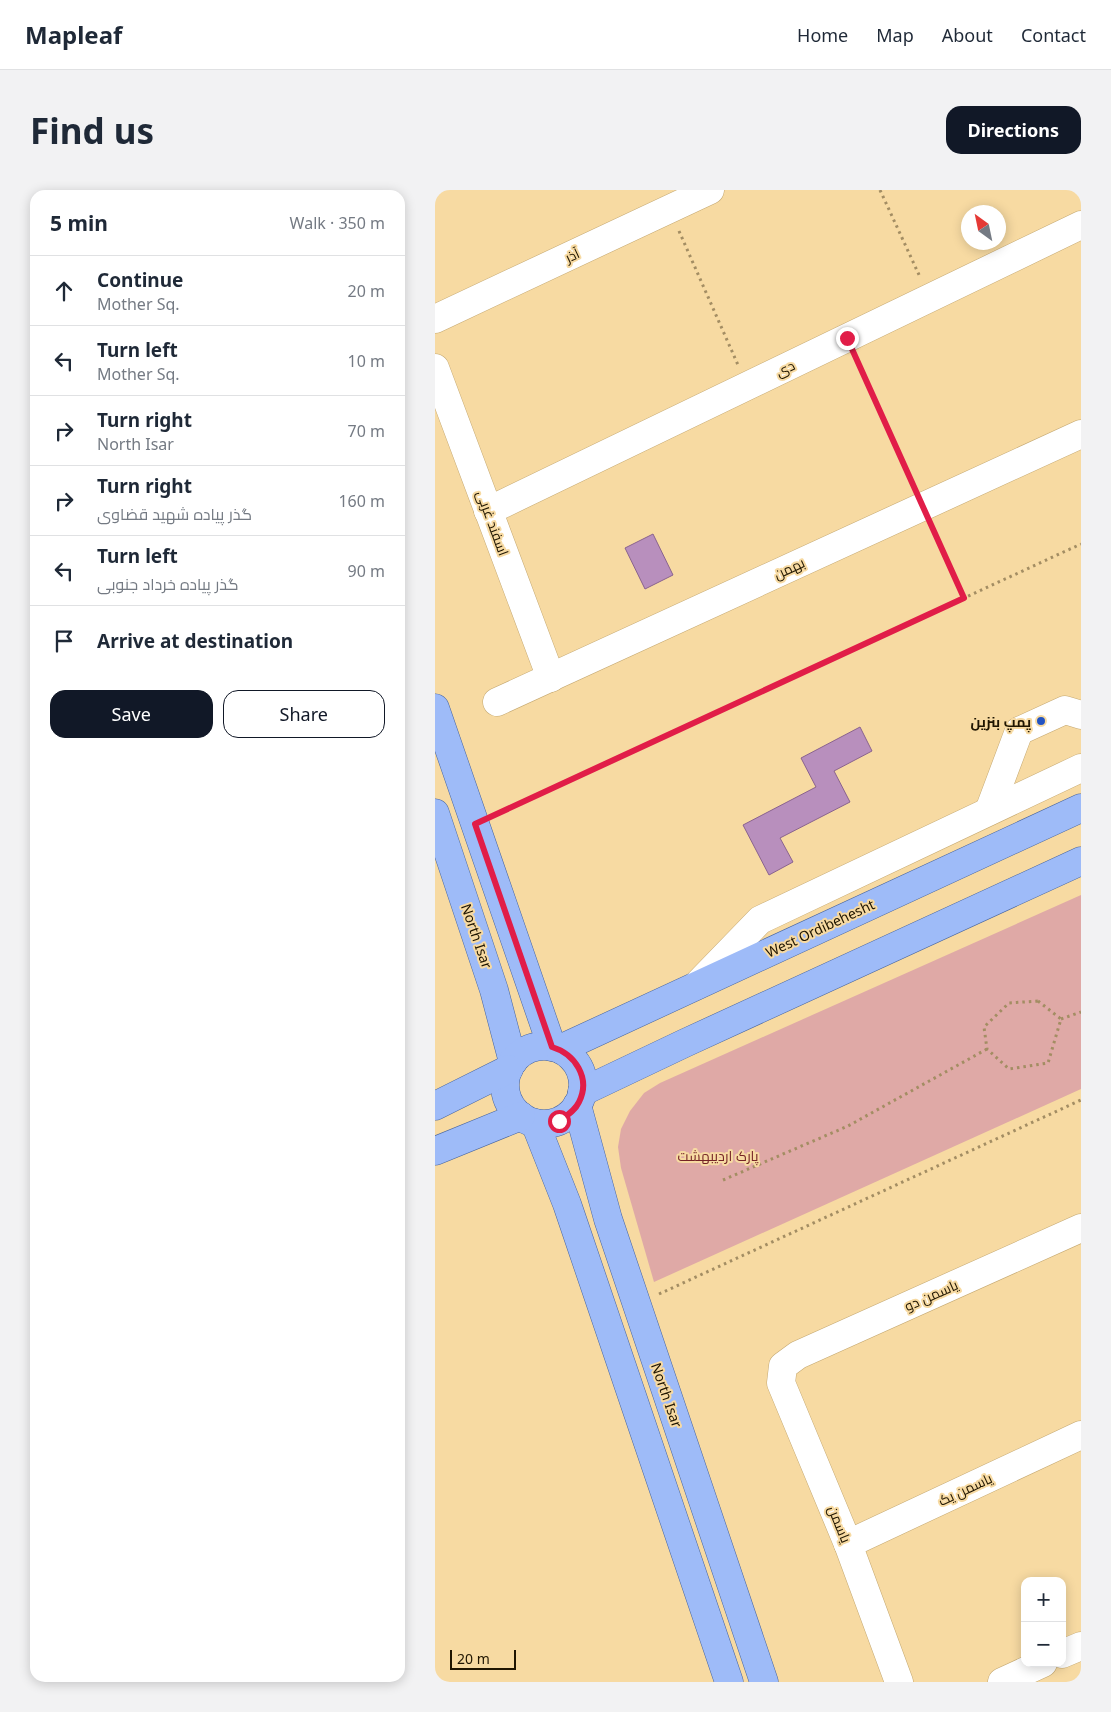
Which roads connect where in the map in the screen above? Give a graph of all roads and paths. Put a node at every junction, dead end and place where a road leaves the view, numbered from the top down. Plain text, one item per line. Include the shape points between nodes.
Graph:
1 (710, 190) edge
2 (879, 190) edge
3 (670, 209) junction
4 (1081, 225) edge
5 (930, 298) junction
6 (435, 319) edge
7 (847, 338) junction
8 (435, 368) edge
9 (747, 386) junction
10 (1081, 434) edge
11 (923, 507) junction
12 (488, 511) junction
13 (1081, 544) edge
14 (964, 598) junction
15 (551, 678) junction
16 (497, 702) dead end
17 (435, 708) edge
18 (1081, 715) edge
19 (1081, 768) edge
20 (1081, 808) edge
21 (989, 811) junction
22 (435, 813) edge
23 (475, 824) junction
24 (1081, 861) edge
25 (697, 985) junction
26 (1081, 1012) edge
27 (1061, 1019) junction
28 (556, 1048) junction
29 (987, 1050) junction
30 (511, 1065) junction
31 (580, 1099) junction
32 (1081, 1100) edge
33 (435, 1106) edge
34 (528, 1119) junction
35 (435, 1151) edge
36 (723, 1180) dead end
37 (1081, 1228) edge
38 (636, 1304) junction
39 (783, 1366) joint
40 (1081, 1434) edge
41 (848, 1544) junction
42 (1081, 1646) edge
43 (1066, 1652) edge
44 (1034, 1667) edge
45 (729, 1682) edge
46 (764, 1682) edge
47 (899, 1682) edge
48 (1002, 1682) edge

1 - 3 street, آذر
2 - 5 path
3 - 6 street, آذر
3 - 9 path
4 - 5 street, دی
5 - 7 street, دی
7 - 9 street, دی
7 - 11 path
8 - 12 street, اسفند غربی
9 - 12 street, دی
10 - 11 street, بهمن
11 - 14 path
11 - 15 street, بهمن
12 - 15 street, اسفند غربی
13 - 14 path
14 - 23 path
15 - 16 street, بهمن
17 - 23 main road
18 - 21 street via 1065,710 1019,731
19 - 21 street
20 - 25 main road, West Ordibehesht
21 - 25 street via 760,920
22 - 30 main road, North Isar via 494,990
23 - 28 main road
24 - 31 main road via 685,1043
25 - 28 main road, West Ordibehesht
26 - 27 path
27 - 29 path via 1048,1062 1009,1069
27 - 29 path via 1038,1002 1009,1002 984,1027
28 - 30 main road via 541,1046 530,1049
28 - 31 main road via 569,1055 581,1072
29 - 36 path via 848,1126
30 - 33 main road
30 - 34 main road via 505,1082 506,1094 512,1106
31 - 34 main road via 559,1121 547,1124
31 - 38 main road, North Isar via 608,1220
32 - 38 path
34 - 35 main road
34 - 45 main road via 567,1204
37 - 39 street, یاسمن دو via 798,1355
38 - 46 main road, North Isar
39 - 41 street, یاسمن via 781,1383
40 - 41 street, یاسمن یک
41 - 47 street, یاسمن
42 - 43 street
44 - 48 street

